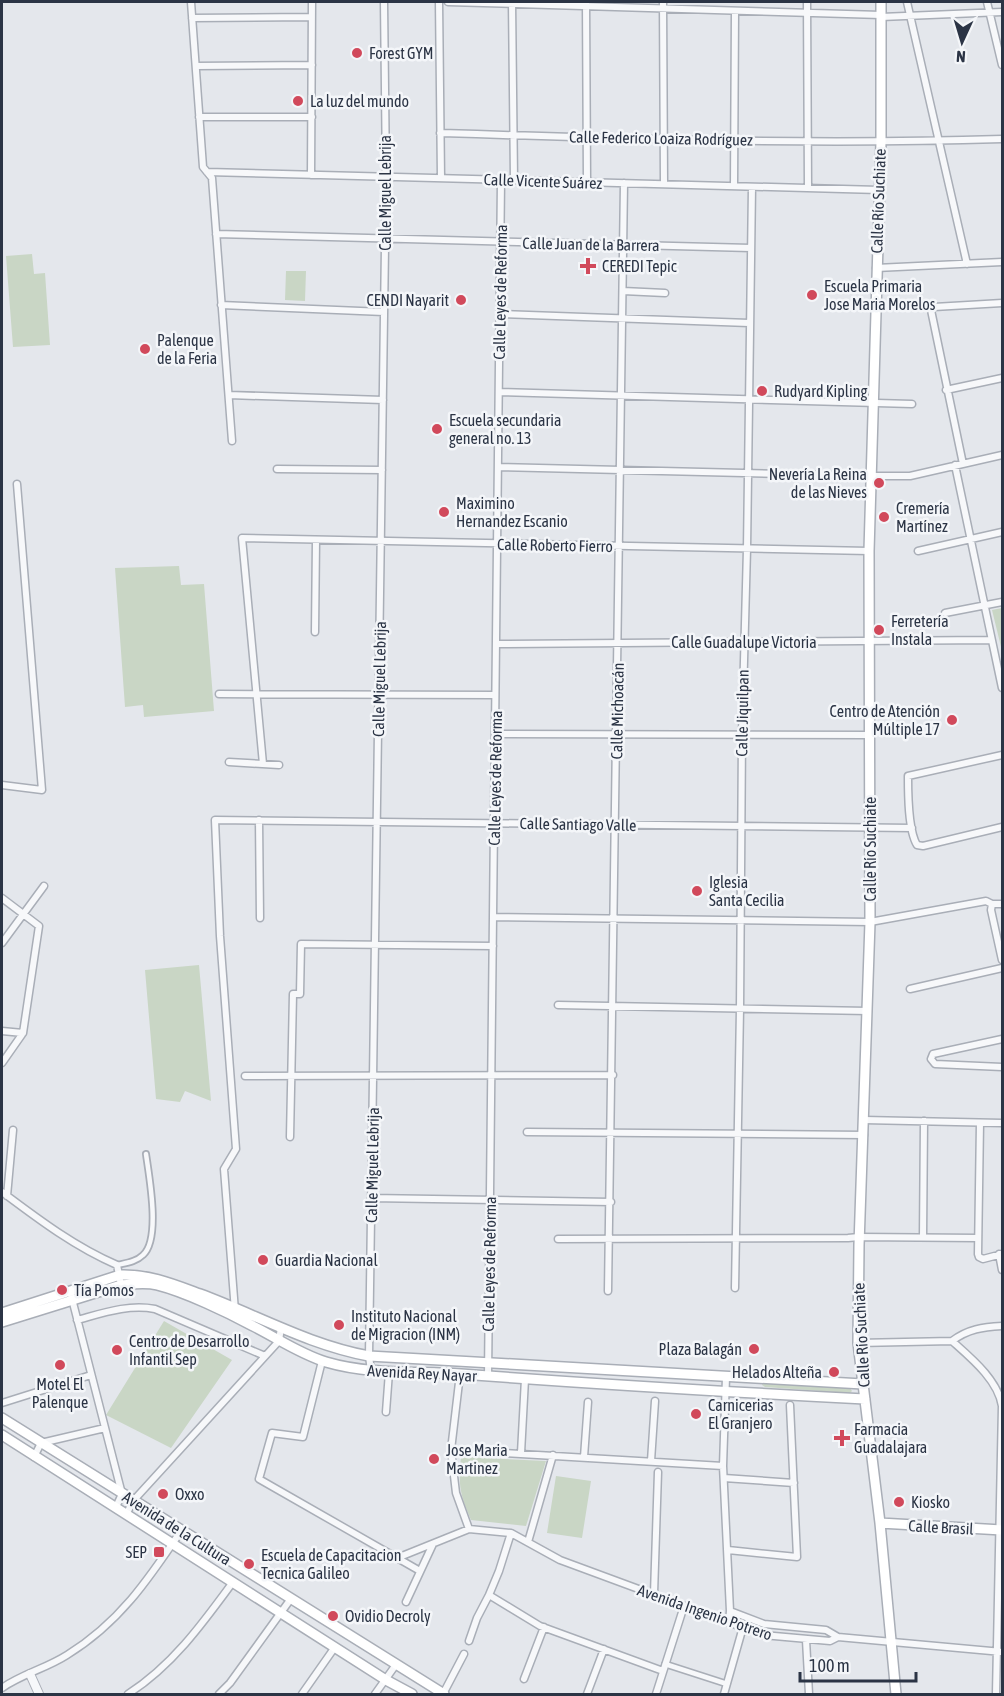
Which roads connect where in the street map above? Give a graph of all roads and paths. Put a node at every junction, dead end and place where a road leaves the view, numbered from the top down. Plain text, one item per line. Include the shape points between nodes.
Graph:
1 (191, 2) edge
2 (312, 2) edge
3 (384, 2) edge
4 (439, 2) edge
5 (448, 2) edge
6 (512, 2) edge
7 (807, 2) edge
8 (881, 2) edge
9 (907, 2) edge
10 (987, 2) edge
11 (586, 4) edge
12 (663, 5) edge
13 (735, 10) junction
14 (1002, 12) edge
15 (807, 13) junction
16 (990, 13) junction
17 (881, 16) junction
18 (910, 16) junction
19 (312, 17) junction
20 (192, 18) junction
21 (312, 64) junction
22 (1002, 64) edge
23 (196, 66) junction
24 (199, 117) junction
25 (312, 117) junction
26 (440, 133) junction
27 (513, 135) junction
28 (587, 137) junction
29 (664, 138) junction
30 (1002, 139) edge
31 (734, 140) junction
32 (939, 141) junction
33 (808, 142) junction
34 (881, 142) junction
35 (205, 169) junction
36 (311, 175) junction
37 (386, 177) junction
38 (441, 178) junction
39 (501, 180) junction
40 (514, 180) junction
41 (587, 182) junction
42 (624, 183) junction
43 (664, 184) junction
44 (734, 186) junction
45 (752, 187) junction
46 (808, 188) junction
47 (879, 190) junction
48 (216, 234) junction
49 (385, 239) junction
50 (501, 242) junction
51 (623, 245) junction
52 (751, 248) junction
53 (1002, 262) edge
54 (967, 264) junction
55 (876, 268) junction
56 (623, 291) junction
57 (665, 293) dead end
58 (1002, 303) edge
59 (221, 305) junction
60 (384, 312) junction
61 (500, 314) junction
62 (622, 318) junction
63 (749, 323) junction
64 (1002, 378) edge
65 (946, 390) junction
66 (499, 392) junction
67 (229, 396) junction
68 (621, 396) junction
69 (750, 399) junction
70 (383, 400) junction
71 (874, 404) junction
72 (912, 404) dead end
73 (232, 441) dead end
74 (1002, 455) edge
75 (963, 464) junction
76 (955, 465) junction
77 (498, 467) junction
78 (278, 469) dead end
79 (620, 470) junction
80 (382, 471) junction
81 (748, 473) junction
82 (870, 476) junction
83 (17, 484) dead end
84 (1002, 532) edge
85 (971, 539) junction
86 (316, 540) junction
87 (381, 541) junction
88 (497, 543) junction
89 (619, 546) junction
90 (747, 549) junction
91 (869, 551) junction
92 (918, 551) dead end
93 (1002, 602) edge
94 (986, 606) junction
95 (945, 613) dead end
96 (315, 632) dead end
97 (991, 640) junction
98 (869, 641) junction
99 (743, 642) junction
100 (496, 644) junction
101 (618, 644) junction
102 (1002, 688) edge
103 (219, 693) dead end
104 (256, 694) junction
105 (378, 694) junction
106 (495, 695) junction
107 (495, 734) junction
108 (617, 735) junction
109 (742, 735) junction
110 (870, 735) junction
111 (1002, 754) edge
112 (229, 762) dead end
113 (262, 764) junction
114 (279, 765) dead end
115 (2, 785) edge
116 (259, 820) junction
117 (377, 822) junction
118 (494, 823) junction
119 (616, 824) junction
120 (740, 825) junction
121 (870, 826) junction
122 (1002, 827) edge
123 (912, 828) junction
124 (44, 886) dead end
125 (2, 898) edge
126 (992, 904) junction
127 (1002, 904) edge
128 (23, 914) junction
129 (493, 917) junction
130 (260, 918) dead end
131 (615, 919) junction
132 (740, 920) junction
133 (870, 922) junction
134 (2, 943) edge
135 (375, 946) junction
136 (493, 946) junction
137 (1002, 960) edge
138 (1002, 968) edge
139 (910, 989) dead end
140 (558, 1005) dead end
141 (613, 1006) junction
142 (740, 1009) junction
143 (868, 1011) junction
144 (2, 1031) edge
145 (23, 1033) junction
146 (1002, 1039) edge
147 (2, 1063) edge
148 (1002, 1067) edge
149 (373, 1075) junction
150 (491, 1075) junction
151 (613, 1075) junction
152 (245, 1076) dead end
153 (292, 1076) junction
154 (864, 1120) junction
155 (924, 1121) junction
156 (980, 1123) junction
157 (1002, 1123) edge
158 (14, 1130) dead end
159 (527, 1132) dead end
160 (612, 1132) junction
161 (737, 1134) junction
162 (864, 1135) junction
163 (290, 1137) dead end
164 (146, 1154) dead end
165 (4, 1194) edge
166 (371, 1198) junction
167 (490, 1200) junction
168 (611, 1202) junction
169 (859, 1237) junction
170 (923, 1237) junction
171 (978, 1238) junction
172 (558, 1239) dead end
173 (610, 1239) junction
174 (736, 1240) junction
175 (1001, 1254) edge
176 (117, 1265) junction
177 (1002, 1270) edge
178 (120, 1280) junction
179 (735, 1288) dead end
180 (608, 1291) dead end
181 (71, 1296) junction
182 (235, 1307) junction
183 (2, 1313) edge
184 (235, 1317) junction
185 (77, 1320) junction
186 (2, 1322) edge
187 (1002, 1326) edge
188 (281, 1327) junction
189 (279, 1341) junction
190 (952, 1341) junction
191 (858, 1343) junction
192 (265, 1356) junction
193 (369, 1356) junction
194 (322, 1360) junction
195 (488, 1362) junction
196 (371, 1371) junction
197 (389, 1372) junction
198 (460, 1374) junction
199 (92, 1376) junction
200 (488, 1376) junction
201 (726, 1377) junction
202 (525, 1379) junction
203 (760, 1379) junction
204 (862, 1384) junction
205 (726, 1391) junction
206 (759, 1393) junction
207 (1001, 1397) edge
208 (865, 1400) junction
209 (655, 1401) dead end
210 (588, 1402) dead end
211 (2, 1403) edge
212 (790, 1405) dead end
213 (386, 1412) dead end
214 (2, 1418) edge
215 (105, 1428) junction
216 (2, 1435) edge
217 (41, 1443) junction
218 (451, 1450) junction
219 (521, 1454) junction
220 (553, 1455) junction
221 (34, 1457) junction
222 (584, 1457) junction
223 (651, 1461) junction
224 (723, 1466) junction
225 (658, 1472) dead end
226 (724, 1478) junction
227 (794, 1483) junction
228 (122, 1494) junction
229 (133, 1501) junction
230 (116, 1507) junction
231 (127, 1513) junction
232 (880, 1523) junction
233 (469, 1529) junction
234 (1000, 1530) edge
235 (181, 1531) junction
236 (511, 1533) junction
237 (528, 1542) junction
238 (433, 1543) junction
239 (173, 1544) junction
240 (728, 1550) junction
241 (397, 1558) junction
242 (420, 1571) junction
243 (233, 1582) junction
244 (654, 1594) junction
245 (489, 1595) junction
246 (290, 1600) junction
247 (406, 1602) dead end
248 (684, 1606) junction
249 (730, 1611) junction
250 (282, 1613) junction
251 (729, 1621) junction
252 (743, 1627) junction
253 (544, 1628) junction
254 (838, 1637) junction
255 (806, 1640) junction
256 (469, 1641) dead end
257 (890, 1641) junction
258 (335, 1647) junction
259 (603, 1649) junction
260 (999, 1652) edge
261 (464, 1654) dead end
262 (395, 1666) junction
263 (664, 1668) junction
264 (30, 1674) junction
265 (524, 1679) dead end
266 (386, 1680) junction
267 (727, 1684) junction
268 (2, 1688) edge
269 (443, 1694) edge
270 (39, 1695) edge
271 (128, 1695) edge
272 (219, 1695) edge
273 (302, 1695) edge
274 (375, 1695) edge
275 (412, 1695) edge
276 (587, 1695) edge
277 (656, 1695) edge
278 (724, 1695) edge
279 (809, 1695) edge
280 (896, 1695) edge
281 (996, 1695) edge

1 - 20 street
2 - 19 street
3 - 37 street, Calle Miguel Lebrija
4 - 26 street
5 - 6 street
6 - 11 street
6 - 27 street
7 - 15 street
8 - 17 main road, Calle Río Suchiate
9 - 18 street
10 - 16 street
11 - 12 street
11 - 28 street
12 - 13 street
12 - 29 street
13 - 15 street
13 - 31 street
14 - 16 street
15 - 17 street
15 - 33 street
16 - 18 street
16 - 22 street
17 - 18 street
17 - 34 main road, Calle Río Suchiate
18 - 32 street
19 - 20 street
19 - 21 street
20 - 23 street
21 - 23 street
21 - 25 street
23 - 24 street
24 - 25 street
24 - 35 street
25 - 36 street
26 - 27 street, Calle Federico Loaiza Rodríguez
26 - 38 street
27 - 28 street, Calle Federico Loaiza Rodríguez
27 - 40 street
28 - 29 street, Calle Federico Loaiza Rodríguez
28 - 41 street
29 - 31 street, Calle Federico Loaiza Rodríguez
29 - 43 street
30 - 32 street, Calle Federico Loaiza Rodríguez
31 - 33 street, Calle Federico Loaiza Rodríguez
31 - 44 street
32 - 34 street, Calle Federico Loaiza Rodríguez
32 - 54 street
33 - 34 street, Calle Federico Loaiza Rodríguez
33 - 46 street
34 - 47 main road, Calle Río Suchiate
35 - 36 street, Calle Vicente Suárez
35 - 48 street via 212,178
36 - 37 street, Calle Vicente Suárez
37 - 38 street, Calle Vicente Suárez
37 - 49 street, Calle Miguel Lebrija
38 - 39 street, Calle Vicente Suárez
39 - 40 street, Calle Vicente Suárez
39 - 50 street, Calle Leyes de Reforma
40 - 41 street, Calle Vicente Suárez
41 - 42 street, Calle Vicente Suárez
42 - 43 street, Calle Vicente Suárez
42 - 51 street, Calle Michoacán
43 - 44 street, Calle Vicente Suárez
44 - 45 street, Calle Vicente Suárez
45 - 46 street, Calle Vicente Suárez
45 - 52 street, Calle Jiquilpan
46 - 47 street, Calle Vicente Suárez
47 - 55 main road, Calle Río Suchiate
48 - 49 street, Calle Juan de la Barrera
48 - 59 street
49 - 50 street, Calle Juan de la Barrera
49 - 60 street, Calle Miguel Lebrija
50 - 51 street, Calle Juan de la Barrera
50 - 61 street, Calle Leyes de Reforma
51 - 52 street, Calle Juan de la Barrera
51 - 56 street, Calle Michoacán
52 - 63 street, Calle Jiquilpan
53 - 54 street
54 - 55 street
55 - 71 main road, Calle Río Suchiate
56 - 57 street
56 - 62 street, Calle Michoacán
58 - 65 street via 931,309
59 - 60 street
59 - 67 street
60 - 70 street, Calle Miguel Lebrija
61 - 62 street
61 - 66 street, Calle Leyes de Reforma
62 - 63 street
62 - 68 street, Calle Michoacán
63 - 69 street, Calle Jiquilpan
64 - 65 street
65 - 75 street
66 - 68 street
66 - 77 street, Calle Leyes de Reforma
67 - 70 street
67 - 73 street
68 - 69 street
68 - 79 street, Calle Michoacán
69 - 71 street
69 - 81 street, Calle Jiquilpan
70 - 80 street, Calle Miguel Lebrija
71 - 72 street
71 - 82 main road, Calle Río Suchiate
74 - 75 street
75 - 76 street
76 - 82 street via 909,476
76 - 85 street
77 - 79 street
77 - 88 street, Calle Leyes de Reforma
78 - 80 street
79 - 81 street
79 - 89 street, Calle Michoacán
80 - 87 street, Calle Miguel Lebrija
81 - 82 street
81 - 90 street, Calle Jiquilpan
82 - 91 main road, Calle Río Suchiate
83 - 115 street via 42,790
84 - 85 street
85 - 92 street
85 - 94 street
86 - 87 street, Calle Roberto Fierro
86 - 96 street
86 - 104 street, Calle Roberto Fierro via 242,538
87 - 88 street, Calle Roberto Fierro
87 - 105 street, Calle Miguel Lebrija
88 - 89 street, Calle Roberto Fierro
88 - 100 street, Calle Leyes de Reforma
89 - 90 street, Calle Roberto Fierro
89 - 101 street, Calle Michoacán
90 - 91 street, Calle Roberto Fierro
90 - 99 street, Calle Jiquilpan
91 - 98 main road, Calle Río Suchiate
93 - 94 street
94 - 95 street
94 - 97 street
97 - 98 street, Calle Guadalupe Victoria
97 - 102 street
98 - 99 street, Calle Guadalupe Victoria
98 - 110 main road, Calle Río Suchiate
99 - 101 street, Calle Guadalupe Victoria
99 - 109 street, Calle Jiquilpan
100 - 101 street, Calle Guadalupe Victoria
100 - 106 street, Calle Leyes de Reforma
101 - 108 street, Calle Michoacán
103 - 104 street
104 - 105 street
104 - 113 street
105 - 106 street
105 - 117 street, Calle Miguel Lebrija
106 - 107 street, Calle Leyes de Reforma
107 - 108 street
107 - 118 street, Calle Leyes de Reforma
108 - 109 street
108 - 119 street, Calle Michoacán
109 - 110 street
109 - 120 street, Calle Jiquilpan
110 - 121 main road, Calle Río Suchiate
111 - 123 street via 908,776
112 - 113 street
113 - 114 street
116 - 117 street, Calle Santiago Valle
116 - 130 street
116 - 182 street, Calle Santiago Valle via 215,820 236,1149 224,1169
117 - 118 street, Calle Santiago Valle
117 - 135 street, Calle Miguel Lebrija
118 - 119 street, Calle Santiago Valle
118 - 129 street, Calle Leyes de Reforma
119 - 120 street, Calle Santiago Valle
119 - 131 street, Calle Michoacán
120 - 121 street, Calle Santiago Valle
120 - 132 street, Calle Jiquilpan
121 - 123 street, Calle Santiago Valle
121 - 133 main road, Calle Río Suchiate
122 - 123 street via 923,846 915,842
124 - 128 street
125 - 128 street
126 - 127 street
126 - 133 street via 986,901
126 - 137 street
128 - 134 street
128 - 145 street via 39,926
129 - 131 street
129 - 136 street, Calle Leyes de Reforma
131 - 132 street
131 - 141 street, Calle Michoacán
132 - 133 street
132 - 142 street, Calle Jiquilpan
133 - 143 main road, Calle Río Suchiate
135 - 136 street
135 - 149 street, Calle Miguel Lebrija
135 - 153 street via 302,944 300,994 293,994
136 - 150 street, Calle Leyes de Reforma
138 - 139 street
140 - 141 street
141 - 142 street
141 - 151 street, Calle Michoacán
142 - 143 street
142 - 161 street, Calle Jiquilpan
143 - 154 main road, Calle Río Suchiate
144 - 145 street
145 - 147 street
146 - 148 street via 933,1054 931,1059 935,1064
149 - 150 street
149 - 153 street
149 - 166 street, Calle Miguel Lebrija
150 - 151 street
150 - 167 street, Calle Leyes de Reforma
151 - 160 street, Calle Michoacán
152 - 153 street
153 - 163 street
154 - 155 street
154 - 162 main road, Calle Río Suchiate
155 - 156 street
155 - 170 street
156 - 157 street
156 - 171 street
158 - 165 street
159 - 160 street
160 - 161 street
160 - 168 street, Calle Michoacán
161 - 162 street
161 - 174 street, Calle Jiquilpan
162 - 169 main road, Calle Río Suchiate
164 - 176 street via 152,1240 144,1255
165 - 176 street via 48,1227
166 - 167 street
166 - 193 street, Calle Miguel Lebrija
167 - 168 street
167 - 195 street, Calle Leyes de Reforma
168 - 173 street, Calle Michoacán
169 - 170 street
169 - 174 street
169 - 191 main road, Calle Río Suchiate
170 - 171 street
171 - 175 street via 979,1257
172 - 173 street
173 - 174 street
173 - 180 street, Calle Michoacán
174 - 179 street, Calle Jiquilpan
175 - 177 street
176 - 178 street
178 - 181 main road, Avenida Rey Nayar
178 - 182 main road, Avenida Rey Nayar via 139,1275 159,1279
178 - 184 main road, Avenida Rey Nayar via 156,1285
181 - 183 main road, Avenida Rey Nayar
181 - 185 street
181 - 186 main road, Avenida Rey Nayar
182 - 184 street
182 - 188 main road, Avenida Rey Nayar
184 - 189 main road, Avenida Rey Nayar
185 - 192 street via 144,1307 168,1313
185 - 199 street
187 - 190 street via 964,1332
188 - 189 street
188 - 193 main road, Avenida Rey Nayar via 325,1346
189 - 192 street
189 - 194 main road, Avenida Rey Nayar
190 - 191 street
190 - 207 street
191 - 204 main road, Calle Río Suchiate
192 - 229 street
193 - 195 main road, Avenida Rey Nayar
193 - 196 street, Calle Miguel Lebrija
194 - 196 main road, Avenida Rey Nayar
194 - 241 street via 303,1437 272,1433 259,1479
195 - 200 street, Calle Leyes de Reforma
195 - 201 main road, Avenida Rey Nayar
196 - 197 main road, Avenida Rey Nayar
197 - 198 main road, Avenida Rey Nayar
197 - 213 street
198 - 200 main road, Avenida Rey Nayar
198 - 218 street
199 - 211 street
199 - 215 street
200 - 202 main road, Avenida Rey Nayar
201 - 203 main road, Avenida Rey Nayar
201 - 205 street
202 - 205 main road, Avenida Rey Nayar
202 - 219 street
203 - 204 main road, Avenida Rey Nayar
203 - 206 main road
204 - 208 main road, Calle Río Suchiate
205 - 206 main road, Avenida Rey Nayar
205 - 224 street
206 - 208 main road, Avenida Rey Nayar
207 - 234 street
208 - 232 main road, Calle Río Suchiate
209 - 223 street
210 - 222 street
212 - 227 street
214 - 217 main road, Avenida de la Cultura
215 - 217 street
215 - 228 street
216 - 221 main road, Avenida de la Cultura
217 - 221 street
217 - 228 main road, Avenida de la Cultura
218 - 219 street
218 - 233 street via 456,1493
219 - 220 street
220 - 222 street
220 - 237 street
221 - 230 main road, Avenida de la Cultura
222 - 223 street
223 - 224 street
224 - 226 street
225 - 244 street
226 - 227 street
226 - 240 street
227 - 240 street via 797,1557
228 - 229 main road, Avenida de la Cultura
228 - 230 street
229 - 231 street
229 - 235 main road, Avenida de la Cultura
230 - 231 main road, Avenida de la Cultura
231 - 239 main road, Avenida de la Cultura
232 - 234 main road, Calle Brasil
232 - 257 main road, Calle Río Suchiate
233 - 236 street, Avenida Ingenio Potrero
233 - 238 street
234 - 260 street
235 - 239 street
235 - 246 main road, Avenida de la Cultura
236 - 237 street, Avenida Ingenio Potrero
236 - 245 street
237 - 244 street, Avenida Ingenio Potrero via 560,1560
238 - 241 street
238 - 242 street
239 - 243 main road, Avenida de la Cultura
239 - 264 street via 129,1604 106,1628 69,1655
240 - 249 street
241 - 242 street
242 - 247 street
243 - 250 main road, Avenida de la Cultura
243 - 271 street via 183,1647 148,1682
244 - 248 street, Avenida Ingenio Potrero
245 - 253 street
245 - 256 street
246 - 250 street
246 - 262 main road, Avenida de la Cultura
248 - 251 street, Avenida Ingenio Potrero
248 - 263 street
249 - 251 street
249 - 254 street, Avenida Ingenio Potrero via 764,1624 826,1630
250 - 258 main road, Avenida de la Cultura
250 - 272 street
251 - 252 street, Avenida Ingenio Potrero
252 - 255 street, Avenida Ingenio Potrero via 764,1635
252 - 267 street
253 - 259 street
253 - 265 street
254 - 255 street, Avenida Ingenio Potrero via 830,1641
254 - 257 street
255 - 279 street
257 - 260 street
257 - 280 main road, Calle Río Suchiate
258 - 266 main road, Avenida de la Cultura
258 - 273 street
259 - 263 street
259 - 276 street
260 - 281 street
261 - 269 street
262 - 266 street
262 - 269 main road, Avenida de la Cultura
263 - 267 street
263 - 277 street
264 - 268 street
264 - 270 street
266 - 274 street
266 - 275 main road, Avenida de la Cultura
267 - 278 street

